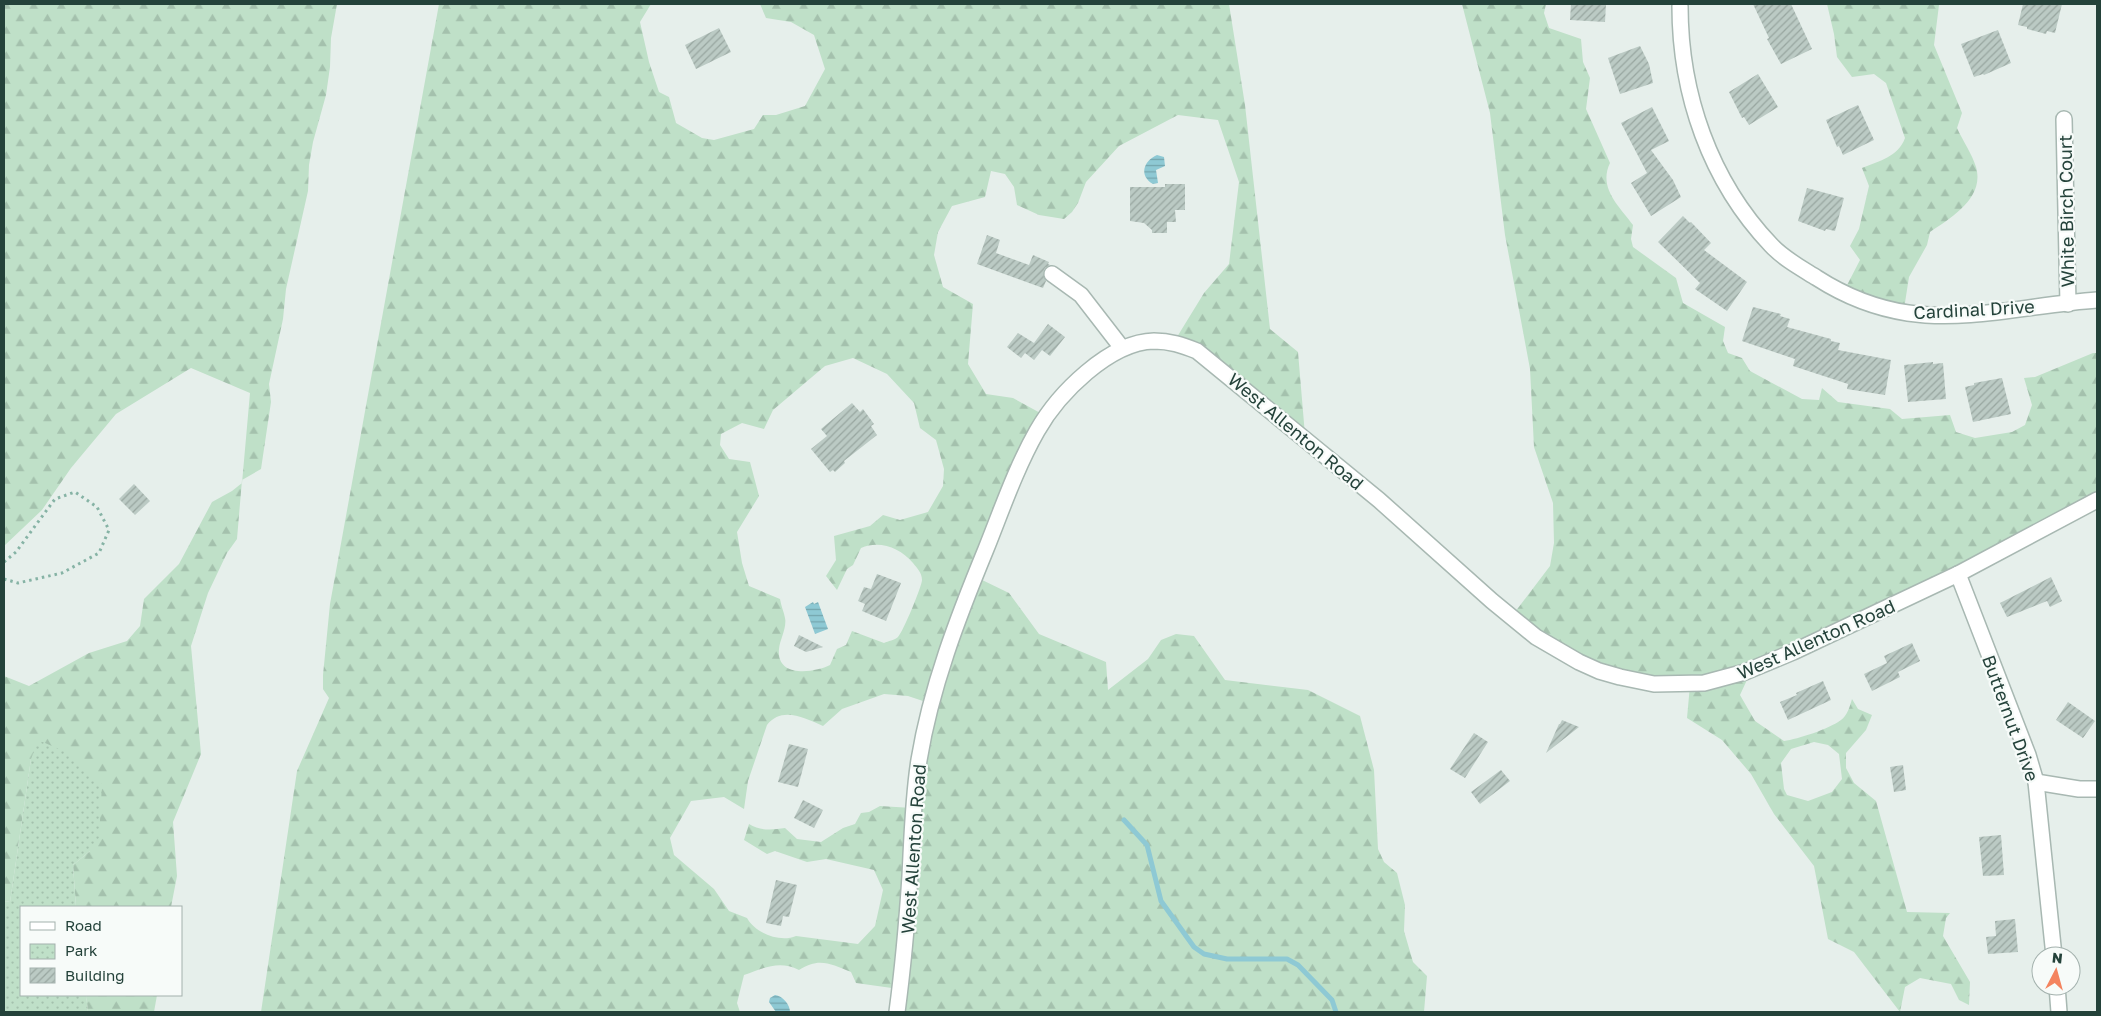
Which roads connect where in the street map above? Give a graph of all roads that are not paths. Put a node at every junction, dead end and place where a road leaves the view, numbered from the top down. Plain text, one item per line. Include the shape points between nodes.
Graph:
1 (1680, 6) dead end
2 (2064, 119) dead end
3 (1052, 274) dead end
4 (2097, 300) edge
5 (2068, 304) junction
6 (1122, 348) junction
7 (2097, 500) edge
8 (1958, 574) junction
9 (2036, 782) junction
10 (2097, 789) edge
11 (2053, 946) edge
12 (2058, 996) edge
13 (898, 1012) edge
14 (2059, 1012) edge

1 - 5 street, Cardinal Drive via 1685,74 1704,140 1717,170 1752,222 1793,264 1840,293 1910,313 1992,312
2 - 5 street, White Birch Court
3 - 6 street via 1081,295
4 - 5 street, Cardinal Drive
6 - 8 street, West Allenton Road via 1152,341 1176,343 1197,351 1374,496 1536,637 1579,662 1620,678 1654,684 1689,685 1745,672
6 - 13 street, West Allenton Road via 1093,367 1059,399 1038,430 1018,468 945,654 919,759
7 - 8 street, West Allenton Road
8 - 9 street, Butternut Drive
9 - 10 street
9 - 11 street, Butternut Drive
12 - 14 street

